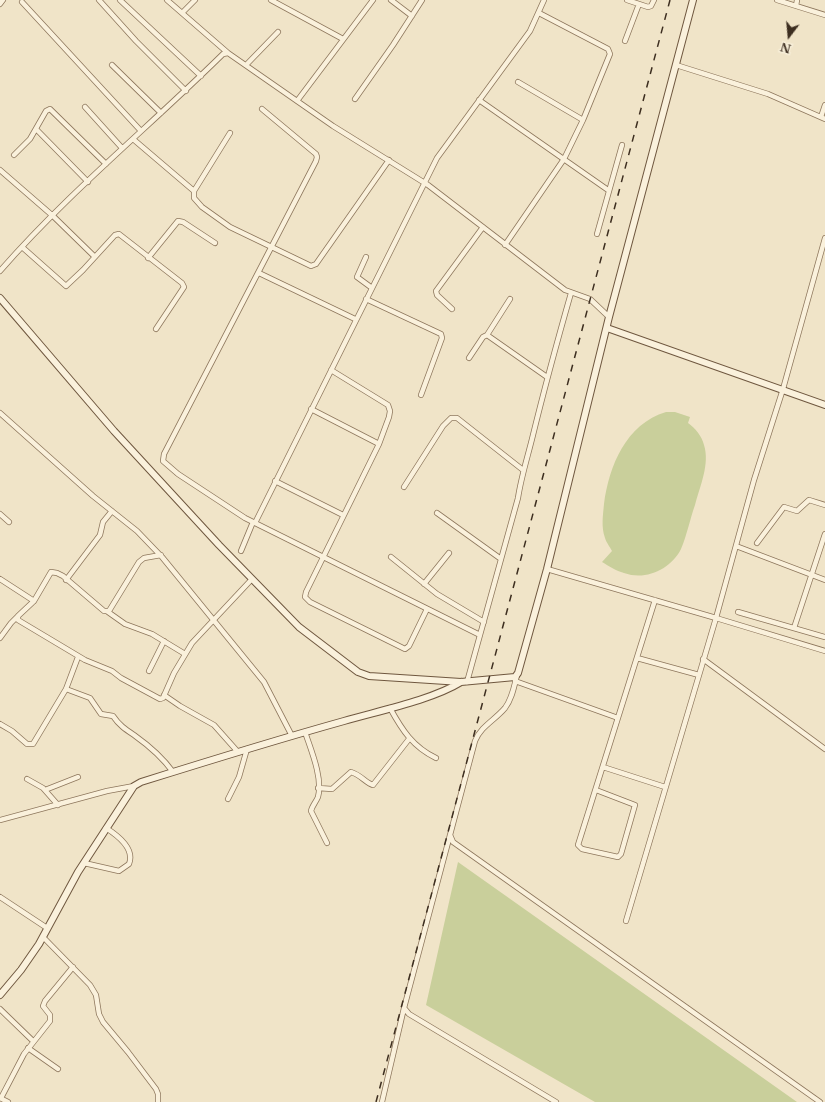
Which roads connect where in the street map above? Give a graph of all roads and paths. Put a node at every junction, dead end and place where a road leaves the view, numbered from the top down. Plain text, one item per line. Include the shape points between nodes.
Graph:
1 (3, 0) edge
2 (99, 0) edge
3 (120, 0) edge
4 (167, 0) edge
5 (195, 0) edge
6 (271, 0) edge
7 (373, 0) edge
8 (391, 0) edge
9 (422, 0) edge
10 (544, 0) edge
11 (627, 0) edge
12 (654, 0) edge
13 (693, 0) edge
14 (777, 0) edge
15 (797, 0) edge
16 (22, 2) dead end
17 (0, 4) edge
18 (639, 4) junction
19 (796, 6) junction
20 (182, 13) junction
21 (539, 13) junction
22 (412, 16) junction
23 (825, 16) edge
24 (278, 32) dead end
25 (343, 40) junction
26 (625, 41) dead end
27 (228, 53) junction
28 (247, 64) junction
29 (676, 64) junction
30 (112, 65) dead end
31 (201, 76) junction
32 (518, 82) dead end
33 (186, 90) junction
34 (355, 99) dead end
35 (297, 100) junction
36 (479, 100) junction
37 (825, 105) edge
38 (85, 107) dead end
39 (262, 109) dead end
40 (161, 113) junction
41 (823, 118) edge
42 (583, 120) junction
43 (36, 129) junction
44 (141, 131) junction
45 (230, 132) dead end
46 (133, 139) junction
47 (622, 145) dead end
48 (122, 148) junction
49 (14, 155) dead end
50 (564, 159) junction
51 (389, 160) junction
52 (106, 164) junction
53 (0, 170) edge
54 (88, 182) junction
55 (426, 184) junction
56 (608, 190) junction
57 (194, 191) junction
58 (53, 216) junction
59 (483, 227) junction
60 (597, 234) dead end
61 (825, 238) edge
62 (215, 243) dead end
63 (505, 245) junction
64 (22, 247) junction
65 (272, 247) junction
66 (823, 253) edge
67 (96, 257) junction
68 (366, 257) dead end
69 (148, 258) junction
70 (0, 271) edge
71 (259, 273) junction
72 (372, 288) junction
73 (572, 293) junction
74 (0, 298) edge
75 (366, 299) junction
76 (510, 299) dead end
77 (452, 310) dead end
78 (609, 317) junction
79 (355, 319) junction
80 (607, 328) junction
81 (156, 329) dead end
82 (487, 335) junction
83 (469, 358) dead end
84 (331, 370) junction
85 (547, 377) junction
86 (783, 389) junction
87 (421, 395) dead end
88 (825, 404) edge
89 (311, 409) junction
90 (0, 413) edge
91 (379, 444) junction
92 (523, 470) junction
93 (275, 481) junction
94 (404, 487) dead end
95 (825, 505) edge
96 (112, 511) junction
97 (437, 513) dead end
98 (0, 514) edge
99 (343, 515) junction
100 (9, 522) dead end
101 (254, 523) junction
102 (825, 534) edge
103 (757, 543) dead end
104 (736, 546) junction
105 (241, 551) dead end
106 (449, 553) dead end
107 (161, 555) junction
108 (322, 557) junction
109 (390, 557) dead end
110 (501, 559) junction
111 (547, 569) junction
112 (811, 574) junction
113 (0, 579) edge
114 (252, 579) junction
115 (66, 580) junction
116 (825, 580) edge
117 (424, 584) junction
118 (656, 600) junction
119 (34, 601) junction
120 (427, 609) junction
121 (108, 612) junction
122 (738, 612) dead end
123 (18, 616) junction
124 (716, 618) junction
125 (214, 619) junction
126 (484, 622) junction
127 (794, 628) junction
128 (480, 635) junction
129 (825, 637) edge
130 (0, 638) edge
131 (164, 641) junction
132 (825, 651) edge
133 (185, 654) junction
134 (78, 657) junction
135 (637, 658) junction
136 (703, 659) junction
137 (149, 671) dead end
138 (699, 675) junction
139 (516, 678) junction
140 (464, 682) junction
141 (66, 689) junction
142 (164, 695) junction
143 (390, 708) junction
144 (618, 718) junction
145 (0, 724) edge
146 (305, 732) junction
147 (292, 736) junction
148 (409, 739) junction
149 (247, 749) junction
150 (825, 749) edge
151 (238, 752) junction
152 (436, 758) dead end
153 (603, 767) junction
154 (173, 772) junction
155 (78, 777) dead end
156 (27, 779) dead end
157 (134, 786) junction
158 (665, 787) junction
159 (318, 788) junction
160 (44, 790) junction
161 (596, 790) junction
162 (228, 799) dead end
163 (58, 804) junction
164 (0, 820) edge
165 (106, 828) junction
166 (450, 835) junction
167 (328, 843) dead end
168 (84, 863) junction
169 (0, 897) edge
170 (626, 921) dead end
171 (47, 928) junction
172 (43, 937) junction
173 (73, 967) junction
174 (0, 995) edge
175 (404, 1008) junction
176 (0, 1009) edge
177 (33, 1041) junction
178 (28, 1048) junction
179 (58, 1069) dead end
180 (0, 1098) edge
181 (8, 1102) edge
182 (158, 1102) edge
183 (382, 1102) edge
184 (556, 1102) edge
185 (820, 1102) edge

1 - 17 street
2 - 33 street
3 - 31 street
4 - 20 street
5 - 20 street
6 - 25 street
7 - 25 street
8 - 22 street
9 - 22 street
10 - 21 street
11 - 18 street
12 - 18 street via 648,7
13 - 29 main road
14 - 19 street
15 - 19 street
16 - 44 street
18 - 26 street
19 - 23 street
20 - 27 street
21 - 36 street via 530,31
21 - 42 street via 610,51
22 - 34 street
24 - 28 street
25 - 35 street
27 - 28 street
27 - 31 street via 223,54
28 - 35 street
29 - 41 street via 768,94
29 - 78 main road
30 - 40 street
31 - 33 street
32 - 42 street
33 - 40 street
35 - 51 street via 333,126
36 - 50 street
36 - 55 street via 437,158
37 - 41 street
38 - 48 street
39 - 65 street via 318,158
40 - 44 street
42 - 50 street
43 - 49 street
43 - 52 street via 46,111 50,109
43 - 54 street
44 - 46 street
45 - 57 street
46 - 48 street
46 - 57 street
47 - 56 street
48 - 52 street
50 - 56 street
50 - 63 street
51 - 55 street
51 - 65 street via 314,266
52 - 54 street
53 - 58 street
54 - 58 street
55 - 59 street
55 - 72 street
56 - 60 street
57 - 65 street via 196,201 221,222
58 - 64 street
58 - 67 street
59 - 63 street
59 - 77 street via 436,291
61 - 66 street
62 - 69 street via 178,221
63 - 73 street
64 - 67 street via 66,286
64 - 70 street
65 - 71 street
66 - 86 street
67 - 69 street via 117,234 124,236
68 - 72 street via 357,277
69 - 81 street via 184,287
71 - 79 street
71 - 101 street via 163,458 164,463 178,474
72 - 75 street
73 - 78 street via 590,299
73 - 85 street
74 - 114 main road via 114,431
75 - 79 street
75 - 87 street via 441,334 442,338
76 - 82 street
78 - 80 main road
79 - 84 street
80 - 86 main road
80 - 111 main road
82 - 83 street
82 - 85 street
84 - 89 street
84 - 91 street via 388,405 389,417
85 - 92 street
86 - 88 main road
86 - 104 street
89 - 91 street
89 - 93 street
90 - 96 street
91 - 99 street
92 - 94 street via 457,418 451,418 443,426
92 - 110 street
93 - 99 street
93 - 101 street
95 - 103 street via 809,500 797,510 784,507 780,509
96 - 107 street
96 - 115 street via 103,522 100,535
97 - 110 street
98 - 100 street
99 - 108 street
101 - 105 street
101 - 108 street
102 - 112 street
104 - 112 street
104 - 124 street
106 - 117 street
107 - 121 street via 144,558 139,562 118,600
107 - 125 street
108 - 120 street
108 - 120 street via 306,592 307,600 405,649 410,646
109 - 117 street
110 - 126 street
111 - 118 street
111 - 139 main road
112 - 116 street
112 - 127 street
113 - 119 street
114 - 125 street
114 - 140 main road via 299,626 358,672 369,676
115 - 119 street via 51,572
115 - 121 street
117 - 126 street
118 - 124 street
118 - 135 street
119 - 123 street
120 - 128 street
121 - 131 street via 125,624
122 - 127 street
123 - 130 street
123 - 134 street via 20,622
124 - 132 street
124 - 136 street
125 - 133 street
125 - 147 street via 264,682
126 - 128 street
127 - 129 street
128 - 140 street
131 - 133 street
131 - 137 street
133 - 142 street
134 - 141 street
134 - 142 street via 112,671 155,698 162,699
135 - 138 street
135 - 144 street
136 - 138 street
136 - 150 street
138 - 158 street
139 - 140 main road
139 - 144 street
139 - 166 street via 513,693 504,708 478,736
140 - 143 main road
141 - 145 street via 32,745
141 - 154 street via 90,698 101,714 113,716 118,724 164,760
142 - 151 street via 214,725
143 - 146 main road
143 - 148 street
144 - 153 street
146 - 147 main road
146 - 159 street via 316,763
147 - 149 main road
148 - 152 street via 419,749
148 - 159 street via 372,785 351,772 332,789
149 - 151 main road
149 - 162 street via 239,777
151 - 154 main road
153 - 158 street
153 - 161 street
154 - 157 main road
155 - 160 street
156 - 160 street
157 - 163 street
157 - 165 main road
158 - 170 street
159 - 167 street via 317,799 311,811
160 - 163 street
161 - 161 street via 578,847 618,857 635,805
163 - 164 street
165 - 168 main road
165 - 168 street via 122,840 130,858 129,864 119,871
166 - 175 street
166 - 185 street via 456,844
168 - 171 main road
169 - 171 street
171 - 172 main road
172 - 173 street
172 - 174 main road
173 - 177 street via 45,1001 43,1009 51,1018
173 - 182 street via 94,991 100,1018 156,1089
175 - 183 street
175 - 184 street via 409,1014
176 - 177 street
177 - 178 street
178 - 179 street
178 - 180 street
180 - 181 street

